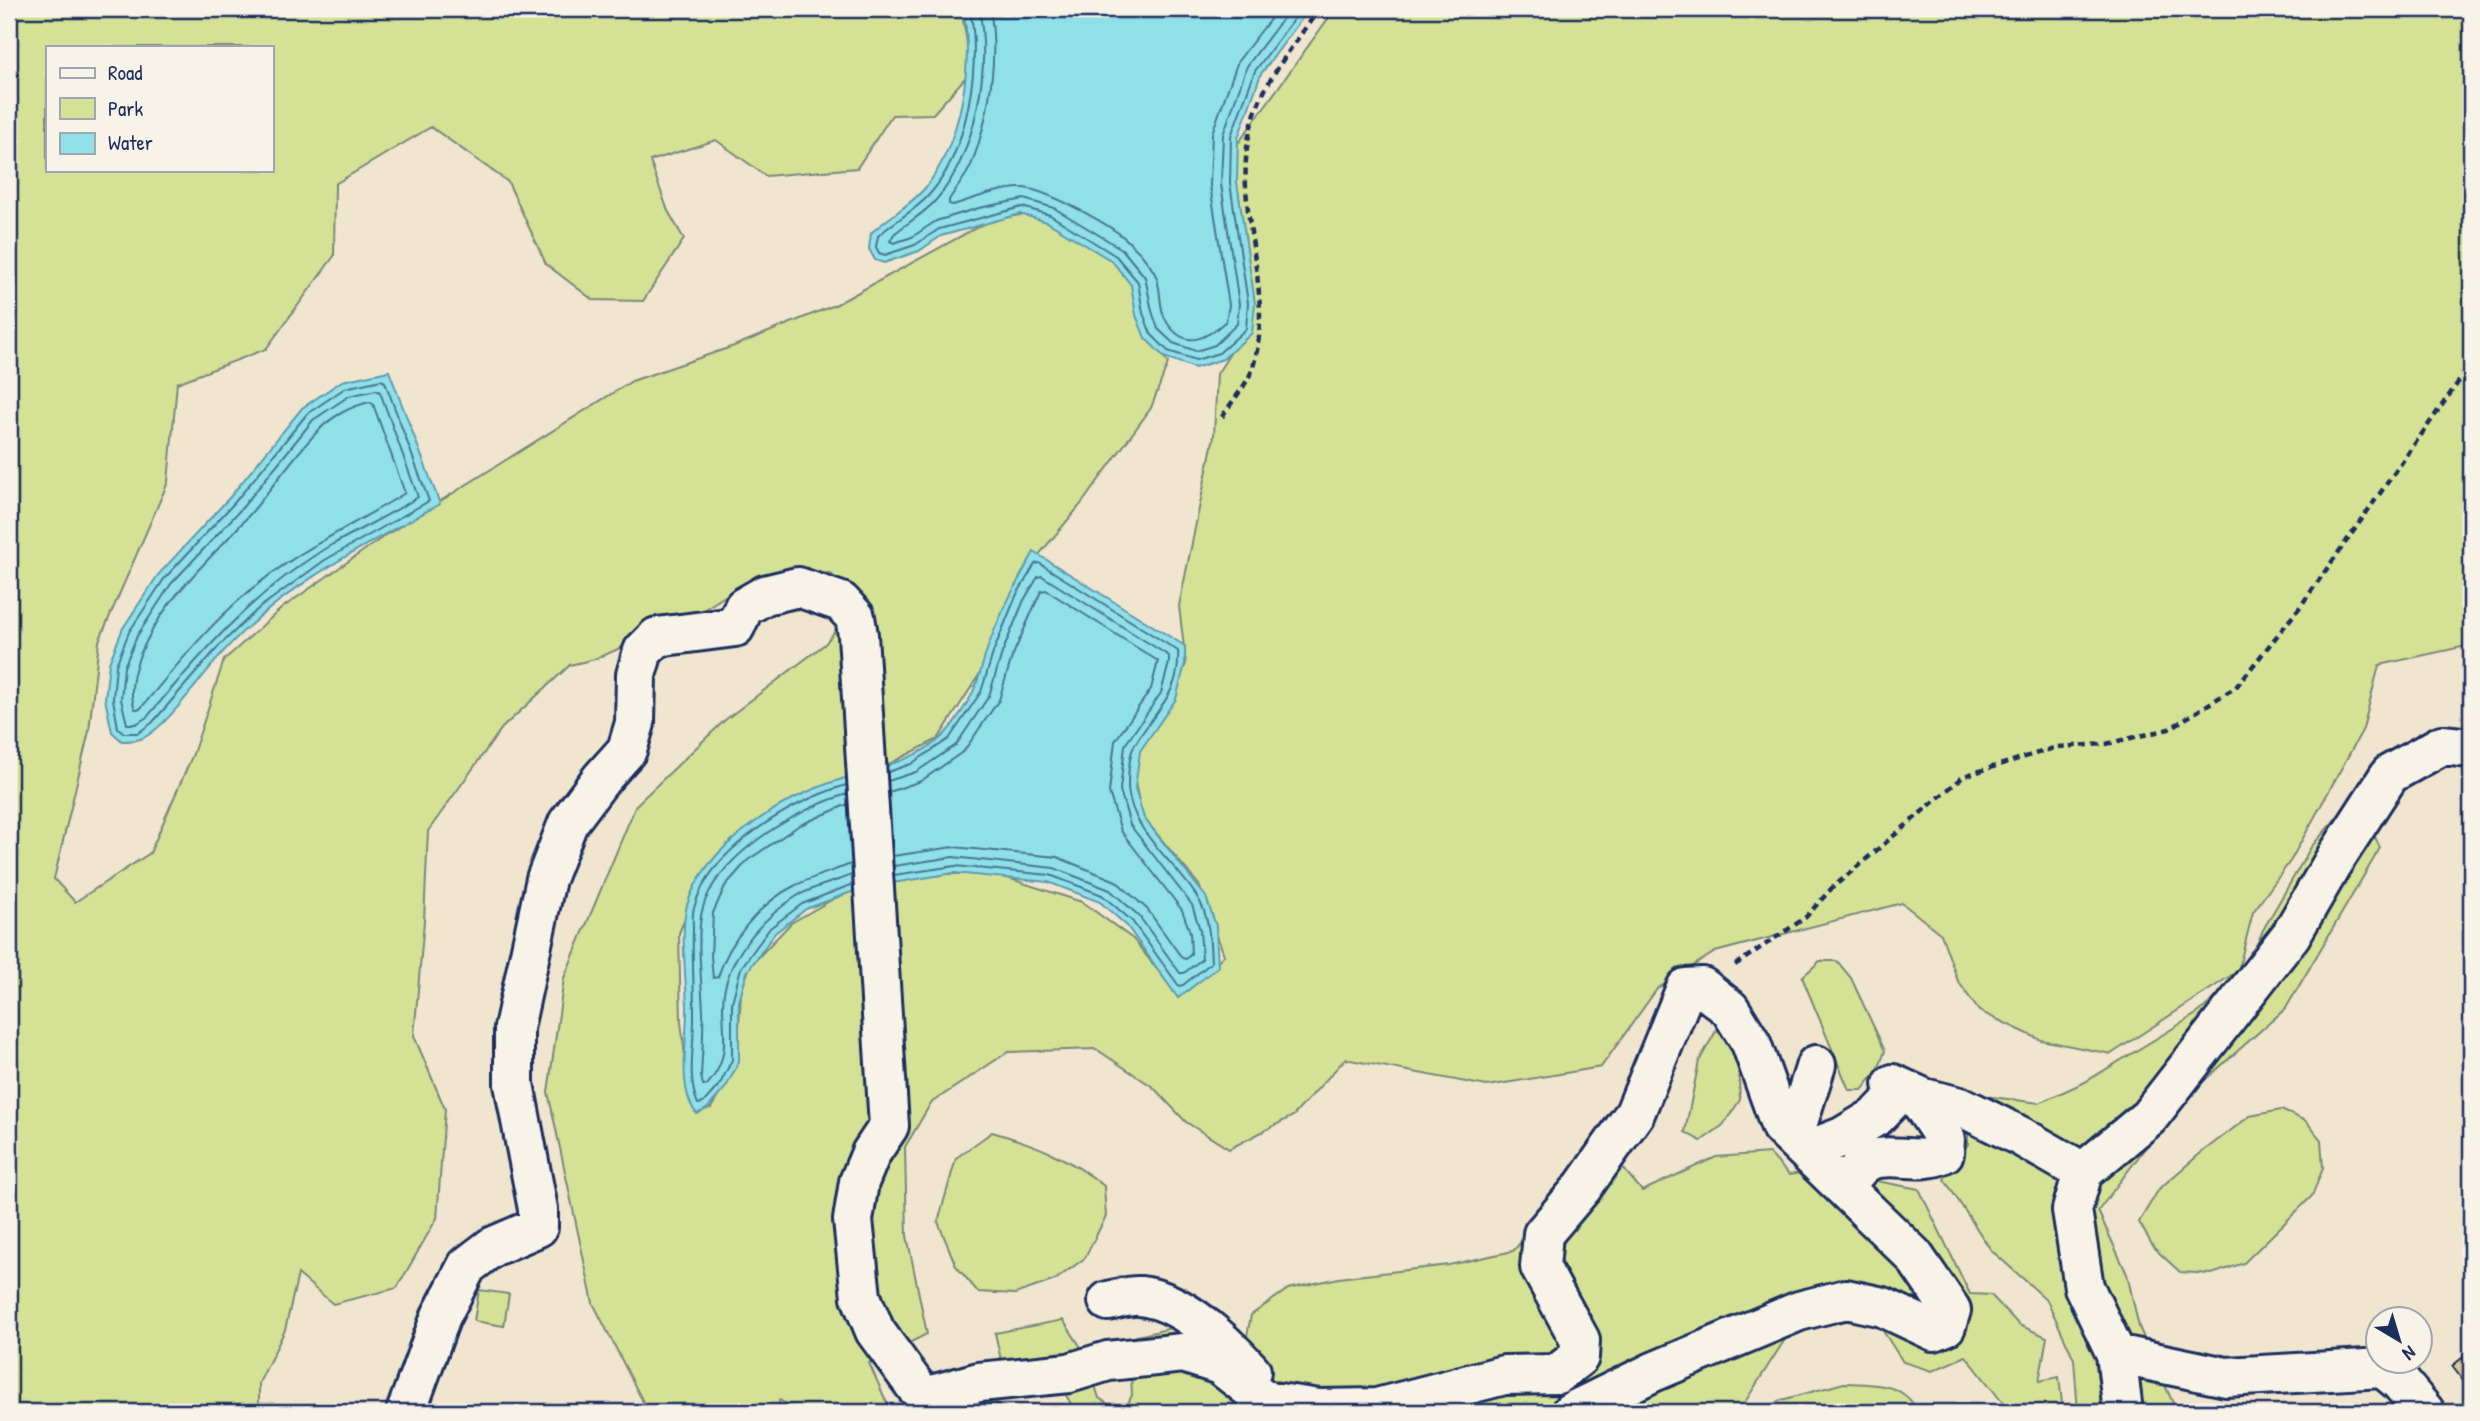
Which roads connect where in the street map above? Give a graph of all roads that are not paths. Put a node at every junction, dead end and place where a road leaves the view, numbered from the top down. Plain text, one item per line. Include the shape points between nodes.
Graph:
1 (2471, 748) edge
2 (1816, 1065) dead end
3 (1904, 1089) junction
4 (1799, 1144) junction
5 (2083, 1172) junction
6 (1844, 1187) junction
7 (1108, 1301) dead end
8 (2116, 1354) junction
9 (1273, 1402) junction
10 (930, 1407) edge
11 (406, 1412) edge
12 (1571, 1412) edge
13 (2123, 1412) edge
14 (2426, 1412) edge

1 - 5 lane via 2442,745 2390,774 2282,946 2149,1117
2 - 4 lane
3 - 4 lane via 1877,1116 1842,1138
3 - 5 lane via 1964,1108
3 - 6 lane via 1945,1139 1944,1153 1932,1159 1874,1159
4 - 6 lane
4 - 9 lane via 1781,1127 1751,1043 1730,1009 1702,987 1686,988 1635,1113 1543,1234 1540,1267 1580,1340 1580,1357 1557,1374 1504,1375 1377,1408 1319,1409
5 - 8 lane via 2072,1210 2084,1287
6 - 12 lane via 1914,1256 1951,1310 1946,1326 1934,1331 1883,1307 1846,1299 1799,1311
7 - 9 lane via 1138,1295 1162,1300 1216,1336 1250,1370
8 - 13 lane
8 - 14 lane via 2226,1377 2383,1368
9 - 10 lane via 1220,1365 1183,1353 1108,1361 1069,1373 979,1382 939,1393
10 - 11 lane via 875,1331 860,1297 853,1220 859,1182 888,1126 858,635 855,617 841,602 798,587 765,595 744,607 735,627 657,636 643,651 636,675 635,723 627,750 568,823 547,879 514,1028 514,1084 538,1227 492,1247 467,1266 441,1316

